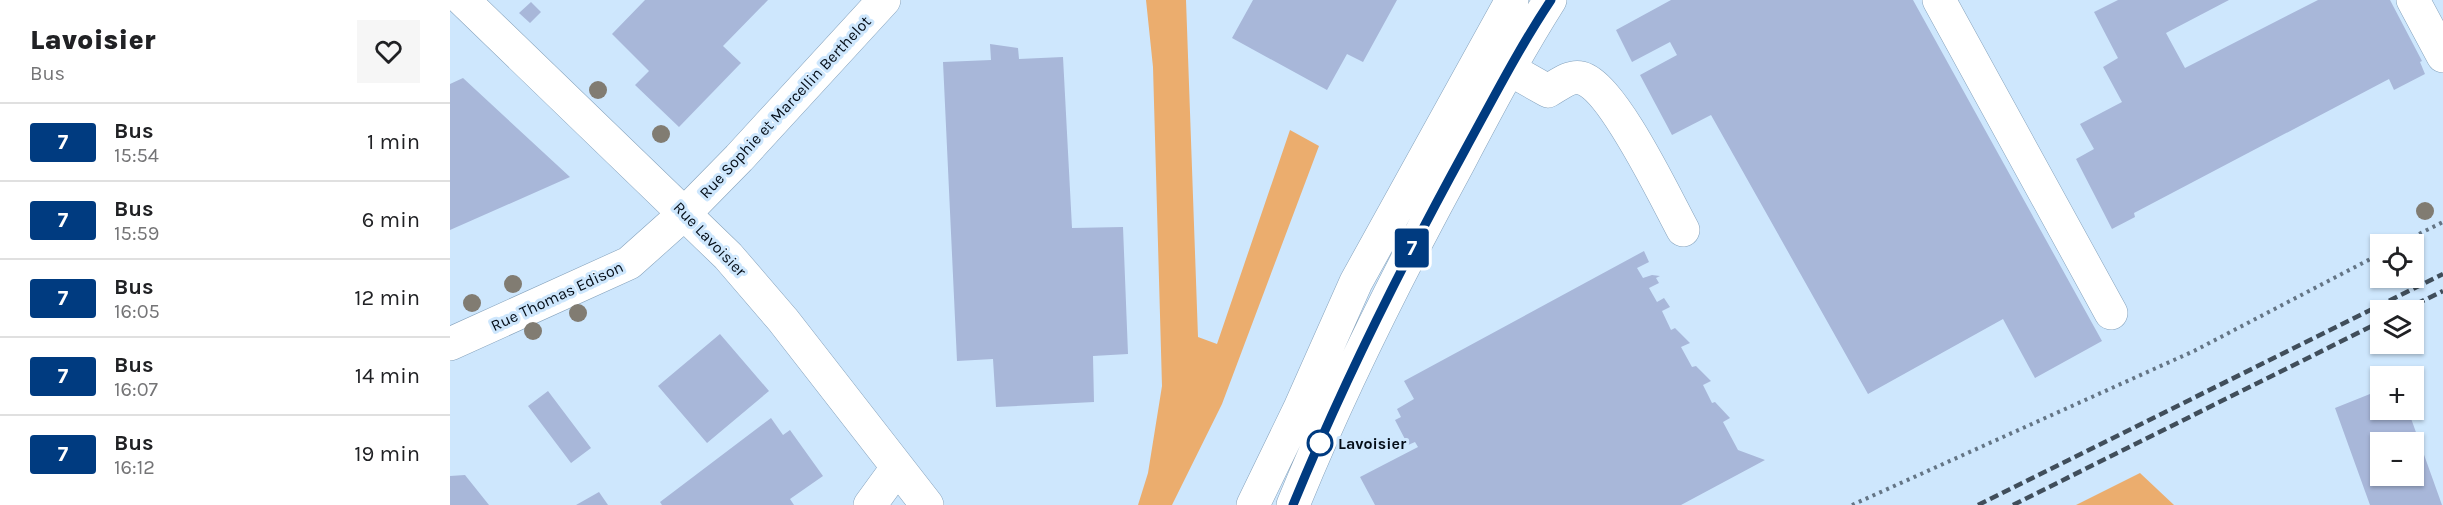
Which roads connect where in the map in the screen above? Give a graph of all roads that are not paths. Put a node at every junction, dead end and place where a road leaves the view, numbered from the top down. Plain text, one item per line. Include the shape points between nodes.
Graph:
1 (463, 0) edge
2 (884, 0) edge
3 (1512, 0) edge
4 (1551, 0) edge
5 (1939, 0) edge
6 (2413, 0) edge
7 (2443, 56) edge
8 (1509, 69) junction
9 (685, 213) junction
10 (1683, 230) dead end
11 (2111, 313) dead end
12 (450, 344) edge
13 (897, 468) junction
14 (870, 505) edge
15 (927, 505) edge
16 (1253, 505) edge
17 (1293, 505) edge

1 - 9 street, Rue Lavoisier
2 - 9 street, Rue Sophie et Marcellin Berthelot
3 - 16 street via 1356,282
4 - 8 street
5 - 11 street
6 - 7 street
8 - 10 street via 1548,91 1570,78 1582,78 1597,87 1617,111
8 - 17 street via 1383,306
9 - 12 street, Rue Thomas Edison via 629,263
9 - 13 street, Rue Lavoisier via 783,320
13 - 14 street
13 - 15 street, Rue Lavoisier

